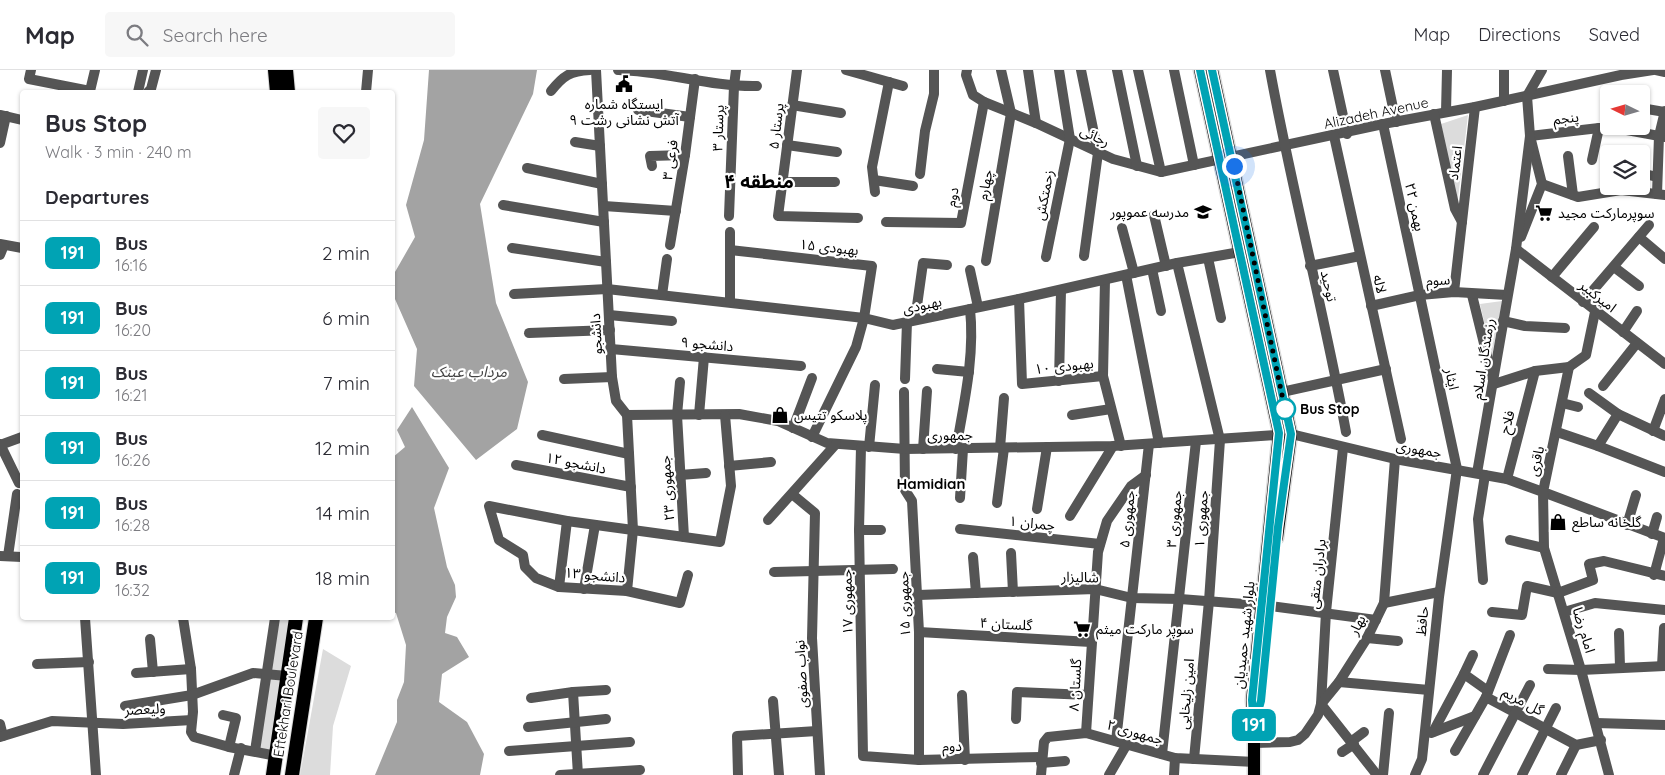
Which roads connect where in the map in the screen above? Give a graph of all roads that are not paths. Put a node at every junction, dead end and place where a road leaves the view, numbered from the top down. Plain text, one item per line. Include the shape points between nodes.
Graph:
1 (31, 70) edge
2 (95, 70) edge
3 (143, 70) edge
4 (156, 70) edge
5 (275, 70) edge
6 (286, 70) edge
7 (368, 70) edge
8 (590, 70) edge
9 (596, 70) edge
10 (618, 70) edge
11 (736, 70) edge
12 (796, 70) edge
13 (846, 70) edge
14 (934, 70) edge
15 (967, 70) edge
16 (1001, 70) edge
17 (1028, 70) edge
18 (1059, 70) edge
19 (1081, 70) edge
20 (1117, 70) edge
21 (1138, 70) edge
22 (1174, 70) edge
23 (1200, 70) edge
24 (1212, 70) edge
25 (1270, 70) edge
26 (1333, 70) edge
27 (1384, 70) edge
28 (1447, 70) edge
29 (1504, 70) edge
30 (1542, 70) edge
31 (1654, 70) edge
32 (1665, 72) edge
33 (695, 79) junction
34 (889, 82) junction
35 (734, 86) junction
36 (757, 86) dead end
37 (903, 86) dead end
38 (85, 90) edge
39 (90, 90) edge
40 (138, 90) edge
41 (150, 90) edge
42 (277, 90) edge
43 (288, 90) edge
44 (366, 90) edge
45 (551, 91) dead end
46 (1527, 96) junction
47 (1504, 101) junction
48 (984, 102) junction
49 (792, 105) junction
50 (1475, 107) junction
51 (1650, 109) edge
52 (638, 110) dead end
53 (1665, 111) edge
54 (1446, 112) junction
55 (841, 113) dead end
56 (1011, 113) junction
57 (1434, 114) junction
58 (3, 116) edge
59 (690, 117) junction
60 (20, 120) edge
61 (1396, 122) junction
62 (1036, 123) junction
63 (1383, 124) junction
64 (1599, 128) junction
65 (1347, 134) junction
66 (1334, 136) junction
67 (1530, 136) junction
68 (1662, 136) edge
69 (1070, 139) junction
70 (575, 142) dead end
71 (0, 143) edge
72 (787, 144) junction
73 (600, 146) junction
74 (1284, 146) junction
75 (837, 152) dead end
76 (1098, 153) junction
77 (685, 155) junction
78 (1568, 156) dead end
79 (1226, 158) junction
80 (1592, 160) dead end
81 (1194, 165) junction
82 (652, 166) dead end
83 (1137, 166) junction
84 (527, 168) dead end
85 (1161, 172) junction
86 (920, 174) dead end
87 (1650, 175) edge
88 (1657, 177) junction
89 (874, 180) junction
90 (783, 182) junction
91 (835, 182) dead end
92 (602, 184) junction
93 (1542, 184) junction
94 (913, 186) dead end
95 (875, 192) dead end
96 (1600, 193) edge
97 (1573, 195) junction
98 (1661, 195) edge
99 (503, 204) dead end
100 (604, 206) junction
101 (676, 211) junction
102 (1154, 215) dead end
103 (728, 216) dead end
104 (858, 218) dead end
105 (604, 222) junction
106 (886, 222) dead end
107 (1462, 222) junction
108 (1649, 225) dead end
109 (1594, 227) dead end
110 (1122, 228) dead end
111 (730, 232) dead end
112 (1639, 237) junction
113 (670, 245) dead end
114 (1, 248) edge
115 (20, 248) edge
116 (512, 248) dead end
117 (730, 250) junction
118 (1516, 250) junction
119 (1246, 251) junction
120 (1084, 256) dead end
121 (1360, 256) junction
122 (1046, 257) dead end
123 (1208, 258) junction
124 (666, 259) dead end
125 (1665, 259) edge
126 (986, 261) dead end
127 (606, 262) junction
128 (1178, 263) junction
129 (947, 265) dead end
130 (1166, 266) junction
131 (1310, 266) junction
132 (1614, 266) junction
133 (1152, 268) junction
134 (970, 270) dead end
135 (1130, 274) junction
136 (1552, 277) junction
137 (1105, 280) junction
138 (1639, 286) dead end
139 (607, 290) junction
140 (1060, 290) junction
141 (1454, 292) junction
142 (514, 294) dead end
143 (662, 295) junction
144 (1420, 295) junction
145 (1472, 295) junction
146 (1507, 295) junction
147 (1019, 299) junction
148 (730, 302) junction
149 (1583, 302) junction
150 (1371, 306) junction
151 (974, 308) junction
152 (1162, 311) dead end
153 (1637, 311) dead end
154 (1595, 312) junction
155 (609, 315) junction
156 (864, 318) junction
157 (1221, 318) dead end
158 (672, 321) dead end
159 (911, 321) junction
160 (1503, 321) junction
161 (1565, 328) dead end
162 (610, 330) junction
163 (1623, 332) junction
164 (529, 333) dead end
165 (1637, 343) junction
166 (1265, 344) junction
167 (611, 349) junction
168 (704, 357) junction
169 (1665, 364) edge
170 (801, 366) dead end
171 (1569, 367) junction
172 (937, 369) dead end
173 (1386, 369) junction
174 (1535, 371) junction
175 (969, 372) junction
176 (1103, 376) junction
177 (612, 377) junction
178 (812, 378) dead end
179 (564, 379) dead end
180 (905, 379) dead end
181 (1059, 381) junction
182 (1336, 381) junction
183 (680, 382) dead end
184 (1494, 384) junction
185 (875, 385) dead end
186 (1603, 386) dead end
187 (927, 391) dead end
188 (904, 392) dead end
189 (1282, 392) junction
190 (1589, 393) dead end
191 (1004, 398) dead end
192 (1665, 399) edge
193 (1562, 403) junction
194 (1578, 407) dead end
195 (1111, 408) junction
196 (1618, 414) junction
197 (676, 415) junction
198 (699, 415) junction
199 (724, 415) junction
200 (1072, 415) dead end
201 (627, 416) junction
202 (793, 428) junction
203 (1346, 432) dead end
204 (1556, 432) junction
205 (1653, 432) junction
206 (1285, 433) junction
207 (542, 436) dead end
208 (1259, 436) junction
209 (1665, 436) edge
210 (812, 437) junction
211 (20, 438) edge
212 (1401, 439) dead end
213 (1220, 440) junction
214 (1196, 441) junction
215 (836, 444) junction
216 (1154, 444) junction
217 (0, 445) edge
218 (1117, 446) junction
219 (1598, 446) junction
220 (865, 447) junction
221 (1047, 447) junction
222 (1002, 448) junction
223 (1343, 448) junction
224 (905, 449) junction
225 (922, 449) junction
226 (960, 449) junction
227 (629, 454) junction
228 (1276, 458) junction
229 (1395, 459) junction
230 (771, 462) dead end
231 (516, 465) dead end
232 (729, 466) junction
233 (1457, 470) junction
234 (1665, 472) edge
235 (706, 473) dead end
236 (1481, 474) junction
237 (680, 475) junction
238 (1146, 475) junction
239 (1506, 479) junction
240 (19, 483) dead end
241 (631, 487) junction
242 (1543, 492) junction
243 (17, 494) dead end
244 (792, 494) junction
245 (1636, 495) dead end
246 (960, 498) dead end
247 (997, 503) dead end
248 (1037, 509) dead end
249 (1070, 516) dead end
250 (1657, 517) dead end
251 (768, 520) dead end
252 (567, 521) junction
253 (594, 525) junction
254 (1627, 525) junction
255 (1274, 527) junction
256 (960, 529) dead end
257 (633, 530) junction
258 (859, 530) junction
259 (881, 530) dead end
260 (1652, 534) junction
261 (684, 537) junction
262 (1664, 538) edge
263 (1510, 540) dead end
264 (1100, 544) junction
265 (1544, 548) junction
266 (1011, 553) dead end
267 (4, 556) edge
268 (20, 557) edge
269 (973, 557) dead end
270 (893, 569) dead end
271 (860, 570) junction
272 (814, 571) junction
273 (774, 572) dead end
274 (688, 575) dead end
275 (1654, 575) junction
276 (1665, 576) edge
277 (1483, 580) dead end
278 (560, 587) junction
279 (584, 589) junction
280 (1095, 589) junction
281 (627, 591) junction
282 (1013, 592) junction
283 (1439, 592) junction
284 (976, 593) junction
285 (1558, 593) junction
286 (918, 595) junction
287 (1132, 598) junction
288 (1180, 599) junction
289 (1208, 601) junction
290 (1384, 603) junction
291 (1266, 605) junction
292 (1665, 610) edge
293 (1326, 612) junction
294 (1492, 612) dead end
295 (1564, 612) junction
296 (85, 620) edge
297 (183, 620) edge
298 (275, 620) edge
299 (296, 620) edge
300 (316, 620) edge
301 (316, 620) edge
302 (1376, 620) junction
303 (1664, 628) dead end
304 (919, 632) junction
305 (1619, 634) dead end
306 (1510, 635) dead end
307 (1367, 638) junction
308 (150, 639) dead end
309 (1398, 641) dead end
310 (1091, 642) junction
311 (291, 654) junction
312 (1473, 655) dead end
313 (89, 662) junction
314 (38, 664) dead end
315 (1664, 666) edge
316 (1620, 667) junction
317 (191, 669) junction
318 (1548, 669) dead end
319 (1581, 670) junction
320 (153, 672) junction
321 (136, 673) dead end
322 (268, 674) junction
323 (1464, 674) junction
324 (287, 676) junction
325 (1339, 682) junction
326 (1530, 685) dead end
327 (606, 690) dead end
328 (1429, 690) junction
329 (573, 692) junction
330 (1487, 694) junction
331 (192, 695) junction
332 (962, 695) dead end
333 (1088, 695) junction
334 (531, 698) dead end
335 (773, 700) dead end
336 (1321, 704) junction
337 (124, 706) dead end
338 (302, 706) junction
339 (1556, 708) dead end
340 (1389, 713) dead end
341 (1516, 713) junction
342 (223, 715) dead end
343 (1475, 716) junction
344 (282, 717) junction
345 (1016, 718) dead end
346 (606, 719) dead end
347 (192, 720) junction
348 (575, 722) junction
349 (1596, 723) junction
350 (0, 724) edge
351 (93, 724) junction
352 (1665, 725) edge
353 (528, 728) dead end
354 (1545, 728) junction
355 (817, 731) junction
356 (1364, 732) dead end
357 (777, 733) junction
358 (1086, 733) junction
359 (1429, 734) junction
360 (1, 737) edge
361 (1601, 740) junction
362 (1116, 741) junction
363 (630, 742) dead end
364 (1353, 742) junction
365 (1254, 743) junction
366 (1127, 744) junction
367 (1576, 745) junction
368 (577, 746) junction
369 (229, 747) junction
370 (241, 748) junction
371 (509, 751) dead end
372 (1455, 751) dead end
373 (255, 752) junction
374 (1342, 752) dead end
375 (1162, 754) junction
376 (277, 756) junction
377 (862, 756) joint
378 (1176, 758) junction
379 (1194, 759) junction
380 (919, 760) junction
381 (965, 760) junction
382 (1041, 760) junction
383 (1065, 761) dead end
384 (1255, 762) junction
385 (640, 770) dead end
386 (96, 775) edge
387 (234, 775) edge
388 (273, 775) edge
389 (292, 775) edge
390 (560, 775) edge
391 (578, 775) edge
392 (738, 775) edge
393 (779, 775) edge
394 (820, 775) edge
395 (1041, 775) edge
396 (1110, 775) edge
397 (1174, 775) edge
398 (1254, 775) edge
399 (1377, 775) edge
400 (1383, 775) edge
401 (1416, 775) edge
402 (1483, 775) edge
403 (1522, 775) edge
404 (1561, 775) edge
405 (1609, 775) edge

1 - 38 street via 29,79
2 - 39 street
3 - 40 street
4 - 41 street
5 - 42 highway
6 - 43 highway
7 - 44 street
8 - 45 street via 561,78
9 - 73 street, دانشجو
10 - 33 street
11 - 35 street, پرستار ۳
12 - 49 street, پرستار ۵
13 - 34 street
14 - 86 street via 934,94
15 - 48 street, رجائی via 973,95
16 - 56 street
17 - 62 street
18 - 69 street
19 - 76 street
20 - 83 street
21 - 85 street
22 - 81 street
23 - 79 main road, بلوار شهید حمیدیان
24 - 79 main road, بلوار شهید حمیدیان
25 - 74 street, توحید
26 - 65 street
27 - 61 street
28 - 54 street
29 - 47 street
30 - 46 street
31 - 32 street
31 - 46 street, Alizadeh Avenue
33 - 35 street
33 - 59 street, فرعی ۳
34 - 37 street
34 - 89 street via 872,167
35 - 36 street
35 - 103 street, پرستار ۳
46 - 47 street, Alizadeh Avenue
46 - 67 street, رزمندگان اسلام
47 - 50 street, Alizadeh Avenue
48 - 56 street, رجائی
48 - 106 street, دوم via 962,223
49 - 55 street
49 - 72 street, پرستار ۵
50 - 54 street, Alizadeh Avenue
50 - 107 street, اعتماد
51 - 53 street
52 - 59 street
53 - 68 street
54 - 57 street, Alizadeh Avenue
56 - 62 street, رجائی
56 - 126 street, چهارم
57 - 61 street, Alizadeh Avenue
57 - 107 street, اعتماد via 1451,195
58 - 60 street
58 - 71 street
59 - 77 street, فرعی ۳
61 - 63 street, Alizadeh Avenue
62 - 69 street, رجائی
63 - 65 street, Alizadeh Avenue
63 - 144 street, ۲۲ بهمن
64 - 67 street, پنجم
64 - 68 street, پنجم
64 - 80 street
65 - 66 street, Alizadeh Avenue
66 - 74 street, Alizadeh Avenue
66 - 121 street, لاله
67 - 93 street, رزمندگان اسلام
67 - 118 street, رزمندگان اسلام
68 - 88 street
69 - 76 street, رجائی
69 - 122 street, زحمتکش
70 - 73 street
72 - 75 street
72 - 90 street, پرستار ۵
73 - 92 street, دانشجو
74 - 79 street, Alizadeh Avenue
74 - 131 street, توحید
76 - 83 street, رجائی
76 - 120 street
77 - 82 street via 650,156
77 - 101 street, فرعی ۳
78 - 97 street
79 - 81 street, رجائی
79 - 119 main road, بلوار شهید حمیدیان
81 - 85 street, رجائی
83 - 85 street, رجائی
84 - 92 street
87 - 88 street
88 - 98 street
89 - 94 street
89 - 95 street
90 - 91 street
90 - 104 street, پرستار ۵ via 778,216
92 - 100 street, دانشجو
93 - 97 street
93 - 118 street, رزمندگان اسلام
96 - 97 street
99 - 105 street
100 - 101 street
100 - 105 street, دانشجو
101 - 113 street, فرعی ۳
102 - 130 street
105 - 127 street, دانشجو
107 - 141 street, اعتماد
108 - 112 street
109 - 136 street
110 - 135 street, جمهوری ۵
111 - 117 street
112 - 125 street
112 - 132 street
114 - 115 street
116 - 127 street
117 - 148 street
117 - 156 street, بهبودی ۱۵ via 872,266
118 - 136 street, امیرکبیر
118 - 146 street, رزمندگان اسلام
119 - 123 street, بهبودی
119 - 166 main road, بلوار شهید حمیدیان
121 - 131 street
121 - 150 street, لاله
123 - 128 street, بهبودی
123 - 157 street
124 - 143 street
127 - 139 street, دانشجو
128 - 130 street, بهبودی
128 - 213 street
129 - 159 street via 923,263
130 - 133 street, بهبودی
131 - 182 street, توحید
132 - 138 street
132 - 149 street
133 - 135 street, بهبودی
133 - 152 street
134 - 151 street
135 - 137 street, بهبودی
135 - 216 street, جمهوری ۵
136 - 149 street, امیرکبیر
137 - 140 street, بهبودی
137 - 176 street
139 - 142 street, بهبودی
139 - 143 street, بهبودی
139 - 155 street, دانشجو
140 - 147 street, بهبودی
140 - 181 street
141 - 144 street, سوم
141 - 145 street, سوم
143 - 148 street, بهبودی
144 - 150 street, سوم
144 - 233 street, ایثار
145 - 146 street, سوم
145 - 184 street
146 - 160 street, رزمندگان اسلام
147 - 151 street, بهبودی
147 - 181 street, بهبودی ۱۰ via 1022,384
148 - 156 street, بهبودی
149 - 154 street, امیرکبیر
150 - 173 street, لاله
151 - 159 street, بهبودی
151 - 175 street
153 - 163 street
154 - 163 street, امیرکبیر
154 - 171 street via 1586,355
155 - 158 street
155 - 162 street, دانشجو
156 - 159 street, بهبودی via 893,325
156 - 210 street via 856,348
159 - 180 street
160 - 161 street via 1525,326
160 - 184 street, رزمندگان اسلام
162 - 164 street
162 - 167 street, دانشجو
163 - 165 street, امیرکبیر
165 - 169 street, امیرکبیر
165 - 186 street
166 - 189 main road, بلوار شهید حمیدیان
166 - 206 main road, بلوار شهید حمیدیان
167 - 168 street, دانشجو ۹
167 - 177 street, دانشجو
168 - 170 street, دانشجو ۹
168 - 198 street
171 - 174 street
171 - 193 street, باقری
172 - 175 street
173 - 182 street
173 - 212 street, لاله
174 - 184 street
174 - 239 street, فلاح
175 - 226 street
176 - 181 street, بهبودی ۱۰
176 - 195 street
177 - 179 street
177 - 201 street, دانشجو via 616,401
178 - 202 street
182 - 189 street
182 - 203 street, توحید
183 - 197 street, جمهوری ۲۳
184 - 236 street, رزمندگان اسلام
185 - 220 street, جمهوری ۱۷
187 - 225 street
188 - 224 street, جمهوری ۱۵
189 - 206 main road, بلوار شهید حمیدیان
190 - 196 street
191 - 222 street
192 - 205 street
193 - 194 street
193 - 204 street, باقری
195 - 200 street
195 - 218 street
196 - 205 street
196 - 219 street
197 - 198 street, جمهوری
197 - 201 street, جمهوری
197 - 237 street, جمهوری ۲۳
198 - 199 street, جمهوری
199 - 202 street, جمهوری via 739,414 778,421
199 - 232 street
201 - 227 street, دانشجو
202 - 210 street, جمهوری
204 - 219 street
204 - 242 street, باقری
205 - 209 street
206 - 208 street, جمهوری
206 - 223 street, جمهوری
206 - 228 main road, بلوار شهید حمیدیان
206 - 255 main road, بلوار شهید حمیدیان
207 - 227 street
208 - 213 street, جمهوری
208 - 228 street via 1268,442
210 - 215 street, جمهوری
211 - 217 street
213 - 214 street, جمهوری
213 - 289 street, جمهوری ۱
214 - 216 street, جمهوری
214 - 288 street, جمهوری ۳
215 - 220 street, جمهوری
215 - 244 street
216 - 218 street, جمهوری
216 - 238 street, جمهوری ۵
217 - 240 street
218 - 221 street, جمهوری
218 - 249 street
219 - 234 street
220 - 224 street, جمهوری
220 - 258 street, جمهوری ۱۷
221 - 222 street, جمهوری
221 - 248 street
222 - 226 street, جمهوری
222 - 247 street
223 - 229 street, جمهوری
223 - 293 street, برادران متقی
224 - 225 street, جمهوری
224 - 286 street, جمهوری ۱۵ via 905,490 912,501
225 - 226 street, جمهوری
226 - 246 street
227 - 241 street, دانشجو
228 - 255 main road, بلوار شهید حمیدیان
229 - 233 street, جمهوری
229 - 290 street, بهار
230 - 232 street
231 - 241 street, دانشجو ۱۲
232 - 261 street via 731,486 720,542
233 - 236 street, جمهوری
233 - 283 street, حافظ
235 - 237 street
236 - 239 street, جمهوری
236 - 277 street, رزمندگان اسلام via 1478,519
237 - 261 street, جمهوری ۲۳
238 - 264 street, گلستان ۸ via 1130,486 1107,522
238 - 287 street, جمهوری ۵
239 - 242 street, جمهوری
241 - 257 street, دانشجو
242 - 254 street, باقری
242 - 265 street, امام رضا
243 - 267 street
244 - 251 street
244 - 272 street, نواب صفوی via 815,513
245 - 254 street
250 - 260 street
252 - 253 street, دانشجو ۱۳
252 - 278 street
252 - 278 street, دانشجو ۱۳ via 489,506 499,540 522,555 525,567 536,578
253 - 257 street, دانشجو ۱۳
253 - 279 street
254 - 260 street, باقری
255 - 291 main road, بلوار شهید حمیدیان
256 - 264 street, چمران ۱
257 - 261 street, جمهوری ۲۳
257 - 281 street, دانشجو
258 - 259 street
258 - 271 street, جمهوری ۱۷
260 - 262 street, باقری
262 - 275 street
263 - 265 street
264 - 280 street, گلستان ۸
265 - 285 street, امام رضا
266 - 282 street
267 - 268 street
269 - 284 street
270 - 271 street
271 - 272 street
271 - 377 street, جمهوری ۱۷
272 - 273 street
272 - 355 street, نواب صفوی via 812,638
274 - 281 street, دانشجو ۱۳ via 680,603
275 - 276 street
275 - 285 street via 1624,565 1589,564 1593,580
278 - 279 street, دانشجو ۱۳
279 - 281 street, دانشجو ۱۳
280 - 282 street, شالیزار
280 - 287 street, شالیزار
280 - 310 street, گلستان ۸
282 - 284 street, شالیزار
283 - 290 street
283 - 328 street, حافظ
284 - 286 street, شالیزار
285 - 294 street via 1527,586 1522,615
285 - 295 street, امام رضا
286 - 304 street, جمهوری ۱۵
287 - 288 street, شالیزار
287 - 362 street, جمهوری ۵
288 - 289 street, شالیزار
288 - 375 street
289 - 291 street, شالیزار
289 - 379 street, امین زلیخایی
290 - 302 street, بهار
291 - 293 street, شالیزار
291 - 365 main road, بلوار شهید حمیدیان via 1261,701 1254,726
292 - 295 street via 1595,603
293 - 302 street, شالیزار
293 - 336 street, برادران متقی
295 - 319 street, امام رضا
296 - 313 street
297 - 317 street
298 - 322 street
299 - 311 highway, Eftekhari Boulevard
300 - 311 highway via 309,634 306,664 302,668 294,665
301 - 338 highway, Eftekhari Boulevard
302 - 307 street, بهار
303 - 315 street
304 - 310 street, گلستان ۴
304 - 380 street, جمهوری ۱۵
305 - 316 street
306 - 330 street
307 - 309 street
307 - 325 street, بهار
308 - 320 street
310 - 333 street, گلستان ۸
311 - 324 highway, Eftekhari Boulevard
312 - 323 street
313 - 314 street
313 - 351 street
315 - 316 street
316 - 319 street
317 - 320 street
317 - 331 street
318 - 319 street
319 - 349 street, امام رضا
320 - 321 street
322 - 324 street
322 - 331 street via 253,673
322 - 373 street
323 - 330 street
323 - 359 street
324 - 344 highway, Eftekhari Boulevard
325 - 328 street
325 - 336 street, بهار
326 - 341 street
327 - 329 street
328 - 359 street, حافظ
329 - 334 street
329 - 348 street
330 - 341 street, گل مریم
330 - 343 street, گل مریم
331 - 337 street
331 - 347 street
332 - 381 street
333 - 345 street via 1017,692
333 - 358 street, گلستان ۸
335 - 357 street
336 - 364 street
336 - 365 street, بهار via 1312,727 1298,740
338 - 344 highway via 302,687 296,682 292,684
338 - 389 highway, Eftekhari Boulevard
339 - 354 street
340 - 400 street
341 - 354 street, گل مریم
341 - 402 street
342 - 369 street via 236,718
343 - 359 street
343 - 372 street, گل مریم
344 - 376 highway, Eftekhari Boulevard
346 - 348 street
347 - 351 street, ولیعصر
347 - 369 street via 194,737
348 - 353 street
348 - 368 street
349 - 352 street
349 - 361 street, امام رضا
350 - 360 street
351 - 360 street, ولیعصر via 52,720
351 - 386 street
354 - 367 street, گل مریم
354 - 403 street
355 - 357 street
355 - 394 street, نواب صفوی
356 - 364 street
357 - 392 street via 737,736
357 - 393 street
358 - 362 street, جمهوری ۲
358 - 382 street, جمهوری ۲ via 1048,737
359 - 401 street, حافظ
361 - 367 street
361 - 405 street, امام رضا
362 - 366 street, جمهوری ۲
363 - 368 street
364 - 374 street
364 - 399 street
365 - 384 main road, بلوار شهید حمیدیان
366 - 375 street, جمهوری ۲
366 - 396 street
367 - 404 street
368 - 371 street
368 - 391 street
369 - 370 street
370 - 373 street
370 - 387 street
373 - 376 street
375 - 378 street, جمهوری ۲
376 - 388 highway, Eftekhari Boulevard
377 - 380 street, دوم
378 - 379 street, جمهوری ۲
378 - 397 street
379 - 384 street, جمهوری ۲
380 - 381 street, دوم
381 - 382 street, دوم
382 - 383 street, دوم
382 - 395 street, جمهوری ۲
384 - 398 main road, بلوار شهید حمیدیان
385 - 391 street
390 - 391 street

